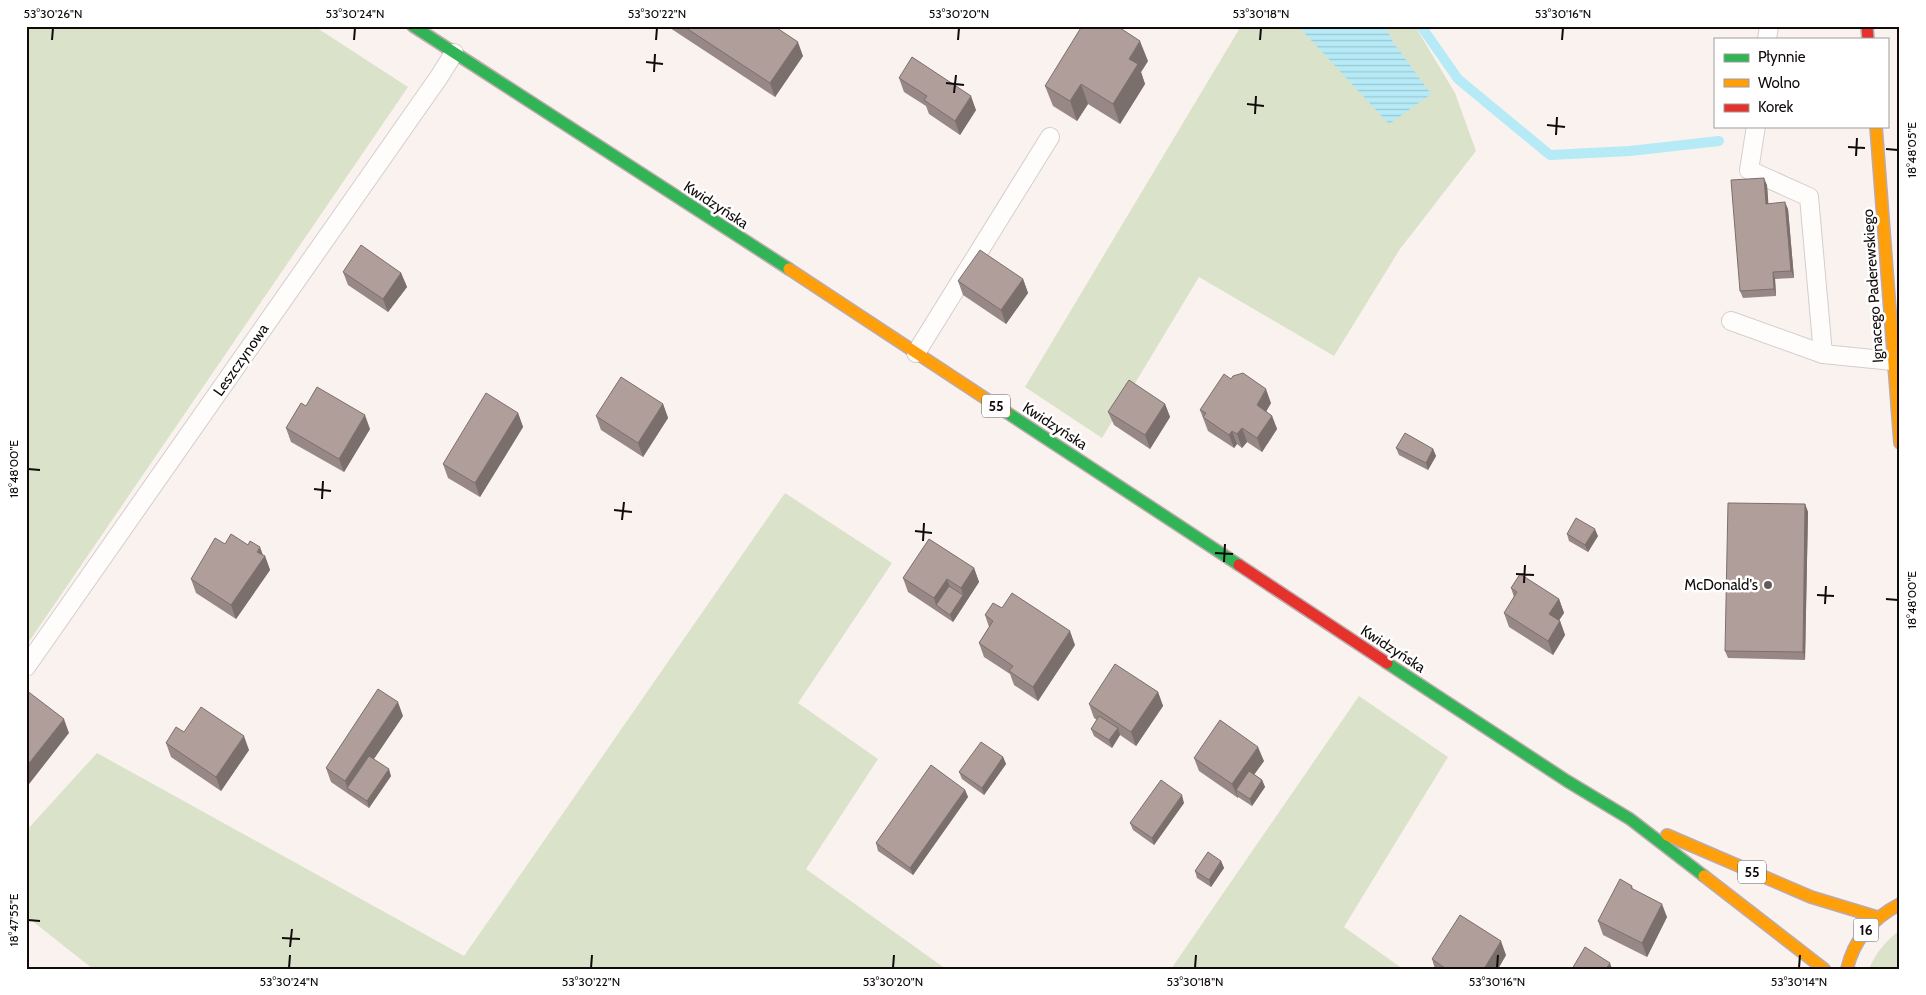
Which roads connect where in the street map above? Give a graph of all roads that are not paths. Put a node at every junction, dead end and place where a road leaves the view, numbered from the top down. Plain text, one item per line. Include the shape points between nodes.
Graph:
1 (413, 26) edge
2 (454, 53) junction
3 (1756, 128) edge
4 (1876, 128) edge
5 (1050, 137) dead end
6 (1892, 240) edge
7 (1732, 321) dead end
8 (916, 353) junction
9 (1823, 354) junction
10 (1894, 361) junction
11 (1900, 443) edge
12 (26, 667) edge
13 (1630, 819) junction
14 (1900, 892) edge
15 (1897, 905) edge
16 (1877, 918) junction
17 (1824, 969) edge
18 (1847, 969) edge

1 - 2 main road, Kwidzyńska / 55
2 - 8 main road, Kwidzyńska / 55
2 - 12 lane, Leszczynowa
3 - 9 lane via 1749,170 1809,197
4 - 6 main road, Ignacego Paderewskiego
5 - 8 lane
6 - 10 main road, Ignacego Paderewskiego
7 - 9 lane
8 - 13 main road, Kwidzyńska / 55 via 1567,781
9 - 10 lane
10 - 11 main road, Ignacego Paderewskiego
13 - 16 main road, 55 via 1811,897
13 - 17 main road, 55
14 - 15 main road, 16
15 - 16 main road, 16
16 - 18 main road, 16 via 1859,939

